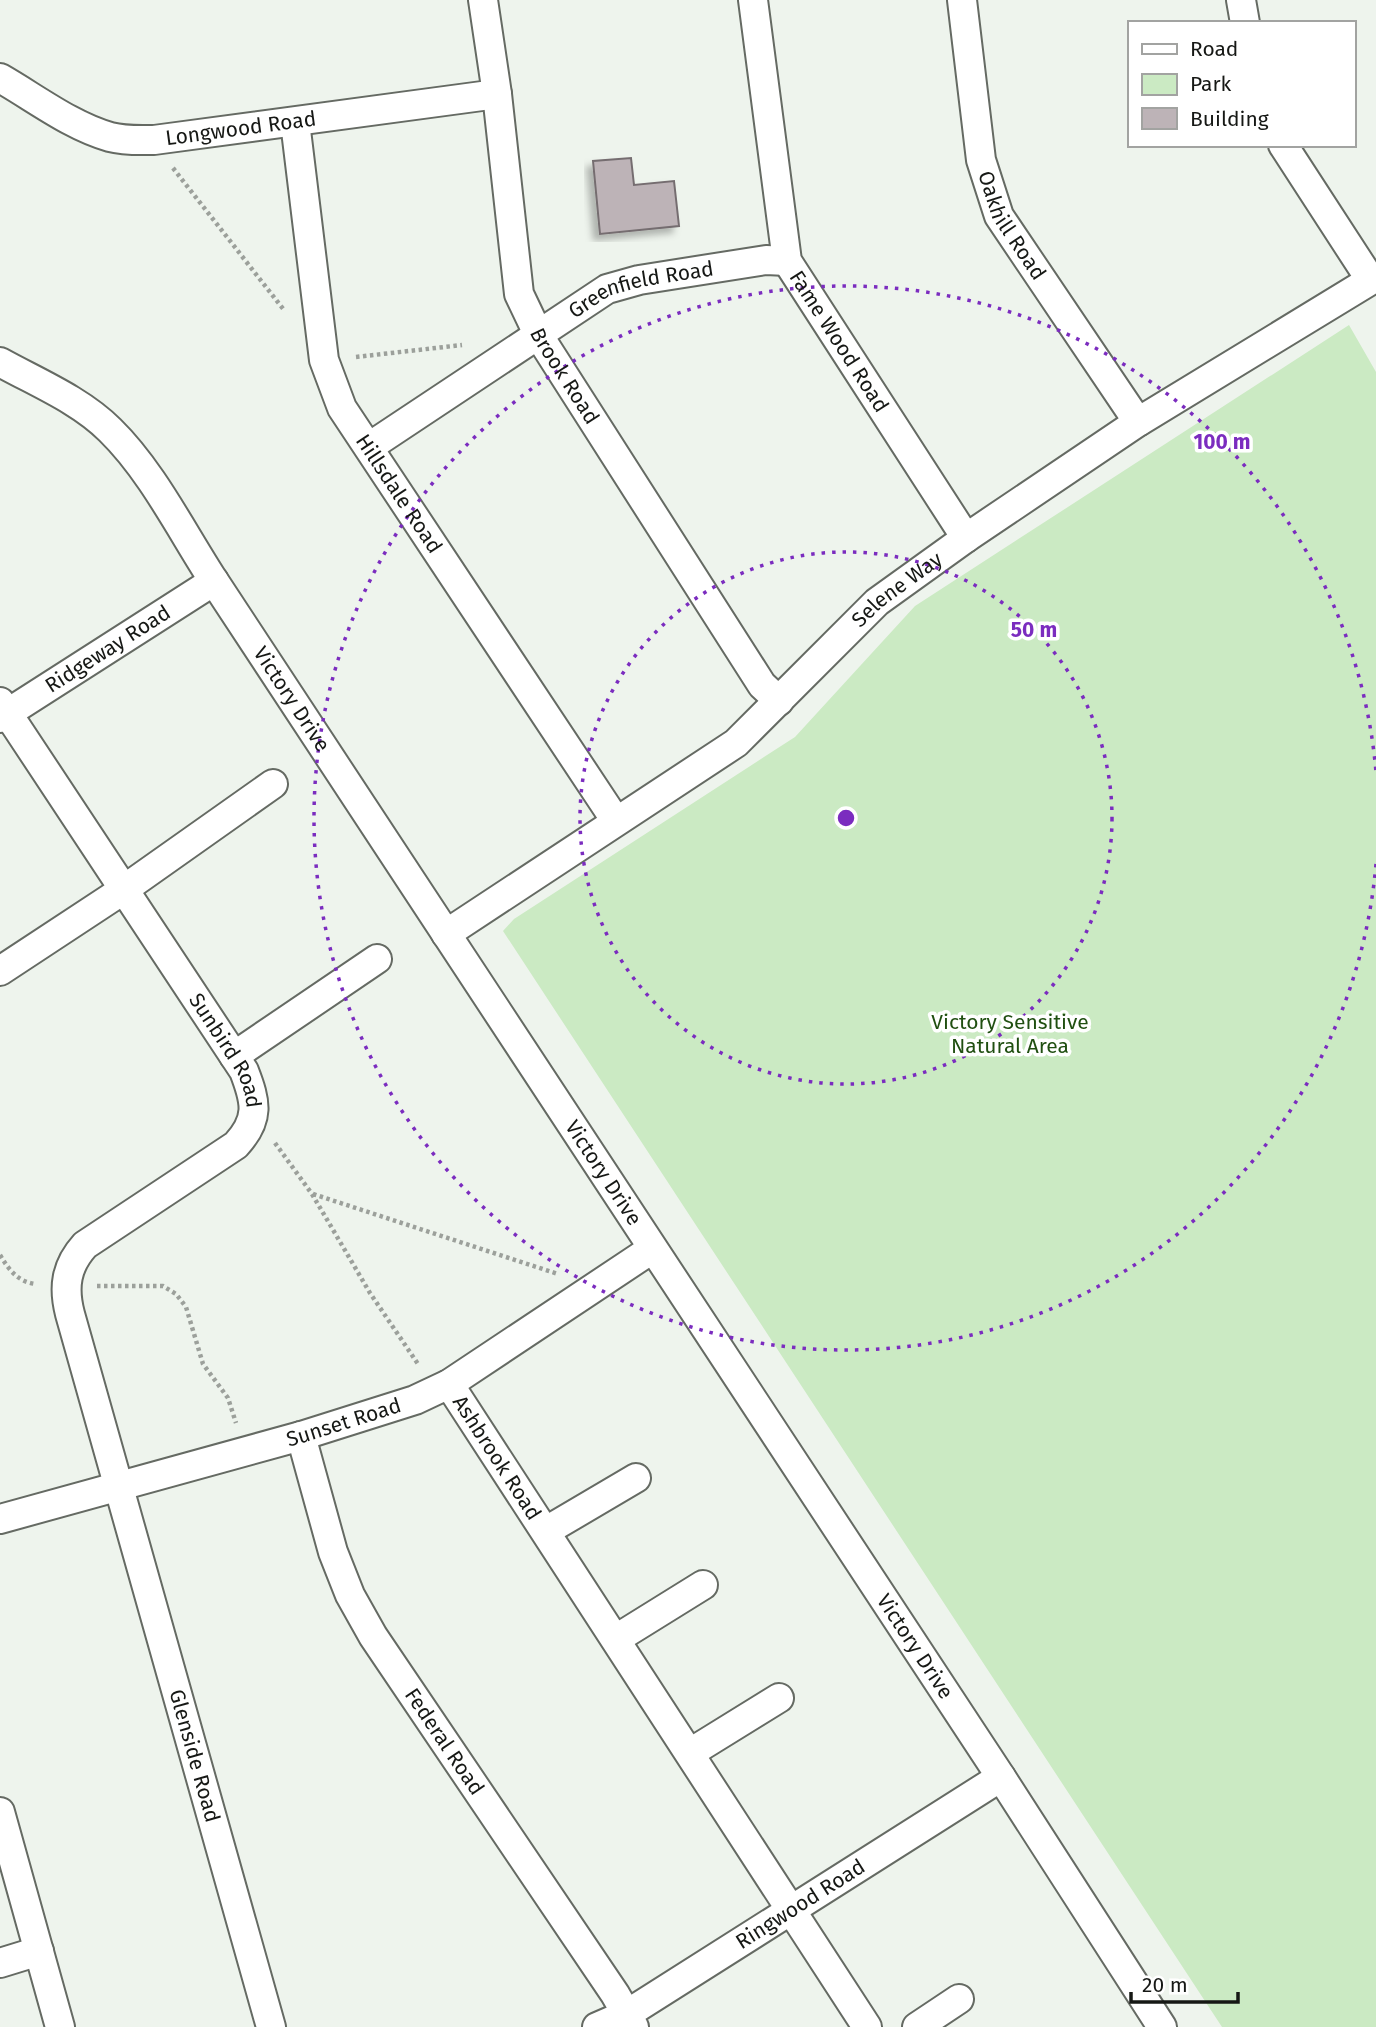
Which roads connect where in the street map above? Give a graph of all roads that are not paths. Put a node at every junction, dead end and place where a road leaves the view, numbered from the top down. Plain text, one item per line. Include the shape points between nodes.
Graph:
1 (483, 0) edge
2 (753, 0) edge
3 (962, 0) edge
4 (1241, 0) edge
5 (1245, 21) edge
6 (0, 78) edge
7 (497, 94) junction
8 (295, 122) junction
9 (1284, 147) edge
10 (787, 261) junction
11 (1373, 278) edge
12 (539, 336) junction
13 (0, 362) edge
14 (1138, 422) junction
15 (369, 447) junction
16 (966, 538) junction
17 (214, 581) junction
18 (779, 701) junction
19 (2, 711) edge
20 (273, 784) dead end
21 (616, 821) junction
22 (123, 890) junction
23 (446, 934) junction
24 (377, 959) dead end
25 (0, 971) edge
26 (234, 1056) junction
27 (652, 1250) junction
28 (449, 1384) junction
29 (301, 1436) junction
30 (636, 1478) dead end
31 (118, 1485) junction
32 (0, 1519) edge
33 (546, 1531) junction
34 (703, 1585) dead end
35 (616, 1639) junction
36 (779, 1698) dead end
37 (690, 1753) junction
38 (1001, 1777) junction
39 (0, 1812) edge
40 (792, 1910) junction
41 (39, 1951) junction
42 (0, 1963) edge
43 (959, 1999) dead end
44 (630, 2020) edge
45 (60, 2027) edge
46 (271, 2027) edge
47 (597, 2027) edge
48 (867, 2027) edge
49 (917, 2027) edge
50 (1162, 2027) edge

1 - 7 street, Brook Road
2 - 10 street, Fame Wood Road
3 - 14 street, Oakhill Road via 981,160 999,216
4 - 5 street
6 - 8 street, Longwood Road via 87,129 129,141
7 - 8 street, Longwood Road
7 - 12 street, Brook Road via 519,294
8 - 15 street, Hillsdale Road via 324,360 342,408
9 - 11 street
10 - 12 street, Greenfield Road via 766,260 623,283
10 - 16 street, Fame Wood Road
11 - 14 street, Selene Way
12 - 15 street, Greenfield Road
12 - 18 street, Brook Road via 762,685
13 - 17 street, Victory Drive via 110,429 142,468
14 - 16 street, Selene Way
15 - 21 street, Hillsdale Road
16 - 18 street, Selene Way via 877,602
17 - 19 street, Ridgeway Road
17 - 23 street, Victory Drive
18 - 21 street, Selene Way via 736,743
19 - 22 street, Sunbird Road
20 - 22 street
21 - 23 street, Selene Way
22 - 25 street
22 - 26 street, Sunbird Road
23 - 27 street, Victory Drive
24 - 26 street
26 - 31 street, Sunbird Road via 251,1091 251,1126 236,1145 85,1245 67,1277 66,1300
27 - 28 street, Sunset Road
27 - 38 street, Victory Drive
28 - 29 street, Sunset Road via 415,1401
28 - 33 street, Ashbrook Road
29 - 31 street, Sunset Road
29 - 44 street, Federal Road via 334,1552 350,1595 373,1636
30 - 33 street, Ashbrook Road
31 - 32 street, Sunset Road
31 - 46 street, Glenside Road
33 - 35 street, Ashbrook Road
34 - 35 street
35 - 37 street, Ashbrook Road
36 - 37 street
37 - 40 street, Ashbrook Road
38 - 40 street, Ringwood Road
38 - 50 street, Victory Drive
39 - 41 street
40 - 44 street, Ringwood Road
40 - 48 street, Ashbrook Road
41 - 42 street
41 - 45 street
43 - 49 street
44 - 47 street, Ringwood Road

